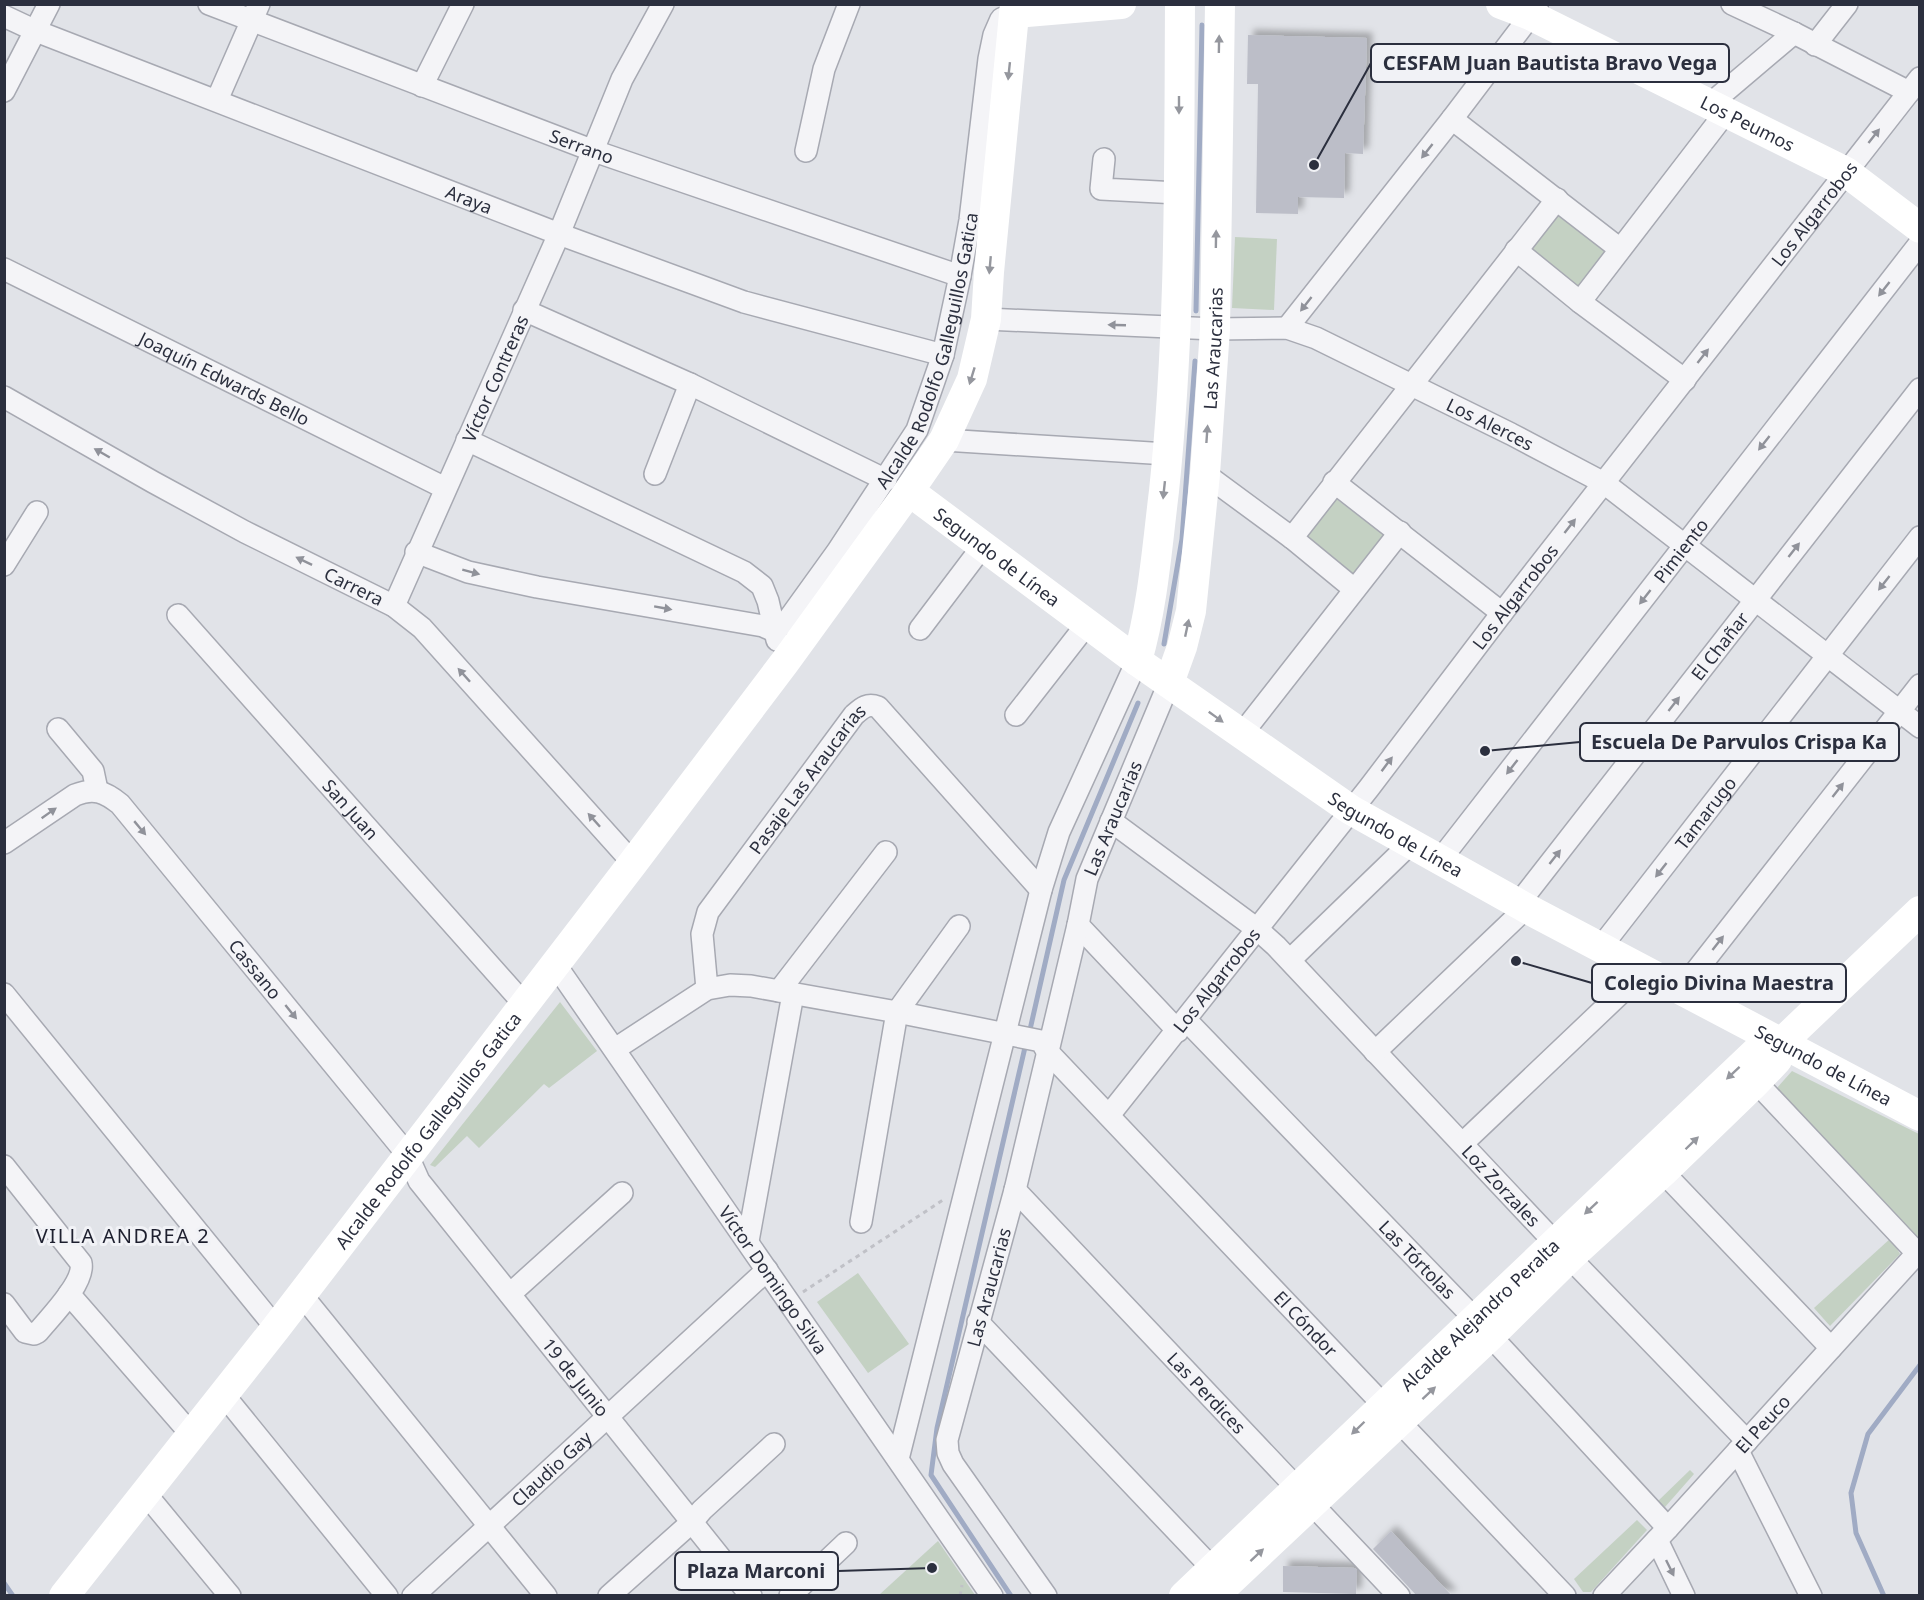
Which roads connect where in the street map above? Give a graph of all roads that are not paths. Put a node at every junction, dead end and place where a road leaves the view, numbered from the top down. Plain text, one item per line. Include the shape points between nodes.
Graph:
1 (49, 4) edge
2 (209, 4) edge
3 (463, 4) edge
4 (663, 4) edge
5 (849, 4) edge
6 (1121, 4) edge
7 (1180, 4) edge
8 (1220, 4) edge
9 (1501, 4) edge
10 (1732, 4) edge
11 (1847, 4) edge
12 (1015, 9) edge
13 (1534, 10) edge
14 (255, 12) edge
15 (4, 16) edge
16 (36, 31) junction
17 (1794, 33) junction
18 (1815, 45) junction
19 (1914, 85) edge
20 (422, 86) junction
21 (4, 91) edge
22 (217, 100) junction
23 (1717, 108) junction
24 (1452, 119) junction
25 (594, 151) junction
26 (806, 151) dead end
27 (1104, 159) dead end
28 (1846, 172) junction
29 (1178, 193) junction
30 (1557, 199) junction
31 (1920, 228) edge
32 (559, 234) junction
33 (1920, 243) edge
34 (1620, 249) junction
35 (1516, 250) junction
36 (4, 269) edge
37 (960, 276) junction
38 (1580, 303) junction
39 (524, 310) junction
40 (986, 320) junction
41 (1175, 327) junction
42 (1287, 328) junction
43 (1215, 329) junction
44 (943, 355) junction
45 (1685, 381) junction
46 (690, 384) junction
47 (1411, 385) junction
48 (1920, 389) edge
49 (4, 397) edge
50 (467, 440) junction
51 (944, 440) junction
52 (1167, 454) junction
53 (655, 474) dead end
54 (1204, 474) junction
55 (1335, 482) junction
56 (1604, 483) junction
57 (897, 485) junction
58 (445, 488) junction
59 (37, 512) dead end
60 (1400, 532) junction
61 (1920, 537) edge
62 (1292, 538) junction
63 (1685, 546) junction
64 (982, 547) junction
65 (416, 552) junction
66 (4, 565) edge
67 (1354, 589) junction
68 (1756, 600) junction
69 (394, 606) junction
70 (1502, 613) junction
71 (178, 615) dead end
72 (1087, 624) junction
73 (920, 629) dead end
74 (774, 631) junction
75 (1827, 656) junction
76 (1137, 661) junction
77 (785, 662) junction
78 (1169, 683) junction
79 (1920, 685) edge
80 (1899, 712) junction
81 (1016, 715) dead end
82 (1920, 727) edge
83 (58, 729) dead end
84 (1242, 735) junction
85 (97, 790) junction
86 (1351, 810) junction
87 (1111, 821) junction
88 (4, 843) edge
89 (1410, 844) junction
90 (886, 852) dead end
91 (1440, 860) junction
92 (633, 863) junction
93 (1041, 890) junction
94 (1522, 906) junction
95 (1920, 911) edge
96 (1078, 925) junction
97 (959, 926) dead end
98 (1257, 929) junction
99 (1600, 947) junction
100 (1290, 960) junction
101 (555, 964) junction
102 (1645, 970) junction
103 (707, 989) junction
104 (1682, 989) junction
105 (786, 993) junction
106 (4, 994) edge
107 (524, 1004) junction
108 (897, 1012) junction
109 (1182, 1025) junction
110 (1010, 1034) junction
111 (1781, 1043) junction
112 (1044, 1046) junction
113 (615, 1049) junction
114 (1375, 1052) junction
115 (1756, 1082) junction
116 (1110, 1114) junction
117 (1919, 1115) edge
118 (1463, 1143) junction
119 (407, 1154) junction
120 (4, 1166) edge
121 (1663, 1172) junction
122 (1015, 1190) junction
123 (622, 1193) dead end
124 (861, 1222) dead end
125 (748, 1241) junction
126 (1563, 1249) junction
127 (1918, 1252) edge
128 (767, 1270) junction
129 (69, 1294) junction
130 (301, 1294) junction
131 (510, 1294) junction
132 (4, 1304) edge
133 (978, 1322) junction
134 (1482, 1327) junction
135 (276, 1328) junction
136 (1831, 1348) junction
137 (223, 1394) junction
138 (1391, 1412) junction
139 (608, 1416) junction
140 (192, 1434) junction
141 (774, 1444) dead end
142 (1742, 1446) junction
143 (898, 1459) junction
144 (145, 1493) junction
145 (1305, 1495) junction
146 (692, 1522) junction
147 (490, 1526) junction
148 (1662, 1534) junction
149 (846, 1543) dead end
150 (1213, 1582) edge
151 (66, 1595) edge
152 (230, 1596) edge
153 (387, 1596) edge
154 (413, 1596) edge
155 (546, 1596) edge
156 (609, 1596) edge
157 (751, 1596) edge
158 (790, 1596) edge
159 (992, 1596) edge
160 (1046, 1596) edge
161 (1184, 1596) edge
162 (1399, 1596) edge
163 (1565, 1596) edge
164 (1604, 1596) edge
165 (1684, 1596) edge
166 (1811, 1596) edge

1 - 16 street
2 - 14 street, Serrano
3 - 20 street
4 - 25 street, Víctor Contreras via 622,79
5 - 26 street via 824,69
6 - 12 street
7 -> 29 street, Las Araucarias
43 -> 8 street, Las Araucarias
9 - 13 street, Los Peumos
10 - 17 street
11 - 18 street
12 - 37 street, Alcalde Rodolfo Galleguillos Gatica via 1001,19 988,59
12 -> 40 street, Alcalde Rodolfo Galleguillos Gatica
13 - 23 street, Los Peumos
13 - 24 street
14 - 20 street, Serrano
14 - 22 street
15 - 16 street, Araya
16 - 21 street
16 - 22 street, Araya
17 - 18 street
17 - 23 street
18 - 19 street
28 -> 19 street, Los Algarrobos
20 - 25 street, Serrano
22 - 32 street, Araya
23 - 28 street, Los Peumos
23 - 34 street
24 - 30 street
24 -> 42 street
25 - 32 street, Víctor Contreras
25 - 37 street, Serrano
27 - 29 street via 1101,189
28 - 31 street, Los Peumos
45 -> 28 street, Los Algarrobos
29 - 41 street, Las Araucarias
30 - 34 street
30 - 35 street
32 - 39 street, Víctor Contreras
32 - 44 street, Araya via 744,302
33 -> 63 street, Pimiento
34 - 38 street
35 - 38 street
35 - 47 street
36 - 58 street, Joaquín Edwards Bello
37 - 44 street, Alcalde Rodolfo Galleguillos Gatica
38 - 45 street
39 - 46 street
39 - 50 street, Víctor Contreras
41 -> 40 street, Los Alerces
40 -> 51 street, Alcalde Rodolfo Galleguillos Gatica via 972,379
41 - 43 street, Los Alerces
41 - 52 street, Las Araucarias
42 - 43 street, Los Alerces
42 - 47 street, Los Alerces via 1316,338
54 -> 43 street, Las Araucarias
44 - 57 street, Alcalde Rodolfo Galleguillos Gatica
45 - 56 street, Los Algarrobos
46 - 53 street
46 - 57 street
47 - 55 street
47 - 56 street, Los Alerces
68 -> 48 street, El Chañar
69 -> 49 street, Carrera via 245,532
50 - 58 street, Víctor Contreras
50 - 74 street via 744,572 762,586
51 - 52 street
51 - 57 street, Alcalde Rodolfo Galleguillos Gatica
52 -> 76 street, Las Araucarias via 1152,597
54 - 62 street
78 -> 54 street, Las Araucarias via 1191,611
55 - 60 street
55 - 62 street
56 - 63 street, Los Alerces
70 -> 56 street, Los Algarrobos
57 - 64 street, Segundo de Línea
57 - 74 street, Alcalde Rodolfo Galleguillos Gatica via 837,552 788,620
57 - 77 street, Alcalde Rodolfo Galleguillos Gatica
58 - 65 street, Víctor Contreras
59 - 66 street
60 - 67 street
60 - 70 street
61 -> 75 street, Tamarugo
62 - 67 street
63 - 68 street, Los Alerces
63 -> 91 street, Pimiento
64 - 72 street, Segundo de Línea
64 - 73 street
65 - 69 street, Víctor Contreras
65 -> 74 street via 480,574 537,587
67 - 84 street
68 - 75 street, Los Alerces
94 -> 68 street, El Chañar
92 -> 69 street, Carrera via 422,628
86 -> 70 street, Los Algarrobos
71 - 107 street, San Juan
72 - 76 street, Segundo de Línea
72 - 81 street
74 - 77 street
75 - 80 street, Los Alerces
75 -> 99 street, Tamarugo
76 - 78 street, Segundo de Línea
76 - 93 street, Las Araucarias via 1059,832
77 - 92 street, Alcalde Rodolfo Galleguillos Gatica
78 -> 84 street, Segundo de Línea
78 - 87 street, Las Araucarias
79 - 80 street
80 - 82 street, Los Alerces
104 -> 80 street
83 - 85 street via 93,771
84 - 86 street, Segundo de Línea
88 -> 85 street via 75,795
85 -> 119 street, Cassano via 120,804
86 - 89 street, Segundo de Línea
86 - 98 street, Los Algarrobos
87 - 96 street, Las Araucarias via 1087,879
87 - 98 street, Loz Zorzales
89 - 91 street, Segundo de Línea
89 - 100 street
90 - 105 street
91 - 94 street, Segundo de Línea
92 - 101 street, Alcalde Rodolfo Galleguillos Gatica
93 - 103 street, Pasaje Las Araucarias via 878,707 863,707 708,912 702,934
93 - 110 street, Las Araucarias
94 - 99 street, Segundo de Línea
94 - 114 street, El Chañar
95 - 111 street, Alcalde Alejandro Peralta
96 - 109 street, Las Tórtolas
96 - 112 street, Las Araucarias
97 - 108 street
98 - 100 street, Loz Zorzales
98 - 109 street, Los Algarrobos
99 - 102 street, Segundo de Línea
100 - 114 street, Loz Zorzales
101 - 107 street, Alcalde Rodolfo Galleguillos Gatica
101 - 113 street, Víctor Domingo Silva
102 - 104 street, Segundo de Línea
102 - 118 street
103 - 105 street via 730,985
103 - 113 street
104 - 111 street, Segundo de Línea
105 - 108 street
105 - 125 street
106 - 135 street
107 - 119 street, Alcalde Rodolfo Galleguillos Gatica
108 - 110 street
108 - 124 street
109 - 116 street, Los Algarrobos
109 - 134 street, Las Tórtolas
110 - 112 street
110 - 143 street, Las Araucarias via 965,1186
111 - 115 street, Alcalde Alejandro Peralta via 1777,1060
111 - 117 street, Segundo de Línea
111 -> 126 street, Alcalde Alejandro Peralta via 1759,1049
112 - 116 street, El Cóndor
112 - 122 street, Las Araucarias
113 - 125 street, Víctor Domingo Silva
114 - 118 street, Loz Zorzales
121 -> 115 street, Alcalde Alejandro Peralta
115 - 127 street
116 - 138 street, El Cóndor
118 - 126 street, Loz Zorzales
119 - 130 street, Alcalde Rodolfo Galleguillos Gatica
119 - 131 street, 19 de Junio via 419,1181
120 - 129 street via 81,1263 81,1275
121 - 126 street, Alcalde Alejandro Peralta
121 - 136 street
122 - 133 street, Las Araucarias
122 - 145 street, Las Perdices
123 - 131 street
125 - 128 street, Víctor Domingo Silva
126 - 134 street, Alcalde Alejandro Peralta
126 - 142 street, Loz Zorzales
127 - 136 street, El Peuco
128 - 139 street, Claudio Gay
128 - 143 street, Víctor Domingo Silva
129 - 132 street via 34,1334 25,1332
129 - 140 street
130 - 135 street, Alcalde Rodolfo Galleguillos Gatica
130 - 147 street
131 - 139 street, 19 de Junio
133 - 150 street
133 - 160 street, Las Araucarias via 947,1440 948,1453
134 - 138 street, Alcalde Alejandro Peralta
134 - 148 street, Las Tórtolas
135 - 137 street, Alcalde Rodolfo Galleguillos Gatica
136 - 142 street, El Peuco
137 - 140 street, Alcalde Rodolfo Galleguillos Gatica
137 - 153 street
138 - 145 street, Alcalde Alejandro Peralta
138 - 163 street, El Cóndor
139 - 146 street, 19 de Junio
139 - 147 street, Claudio Gay
140 - 144 street, Alcalde Rodolfo Galleguillos Gatica
141 - 146 street
142 - 148 street, El Peuco
142 - 166 street, Loz Zorzales
143 - 159 street, Víctor Domingo Silva
144 - 151 street, Alcalde Rodolfo Galleguillos Gatica
144 - 152 street
145 - 150 street, Alcalde Alejandro Peralta
145 - 162 street, Las Perdices
146 - 156 street
146 - 157 street, 19 de Junio
147 - 154 street, Claudio Gay
147 - 155 street
148 - 164 street, El Peuco
148 -> 165 street, Las Tórtolas
149 - 158 street
150 - 161 street, Alcalde Alejandro Peralta

